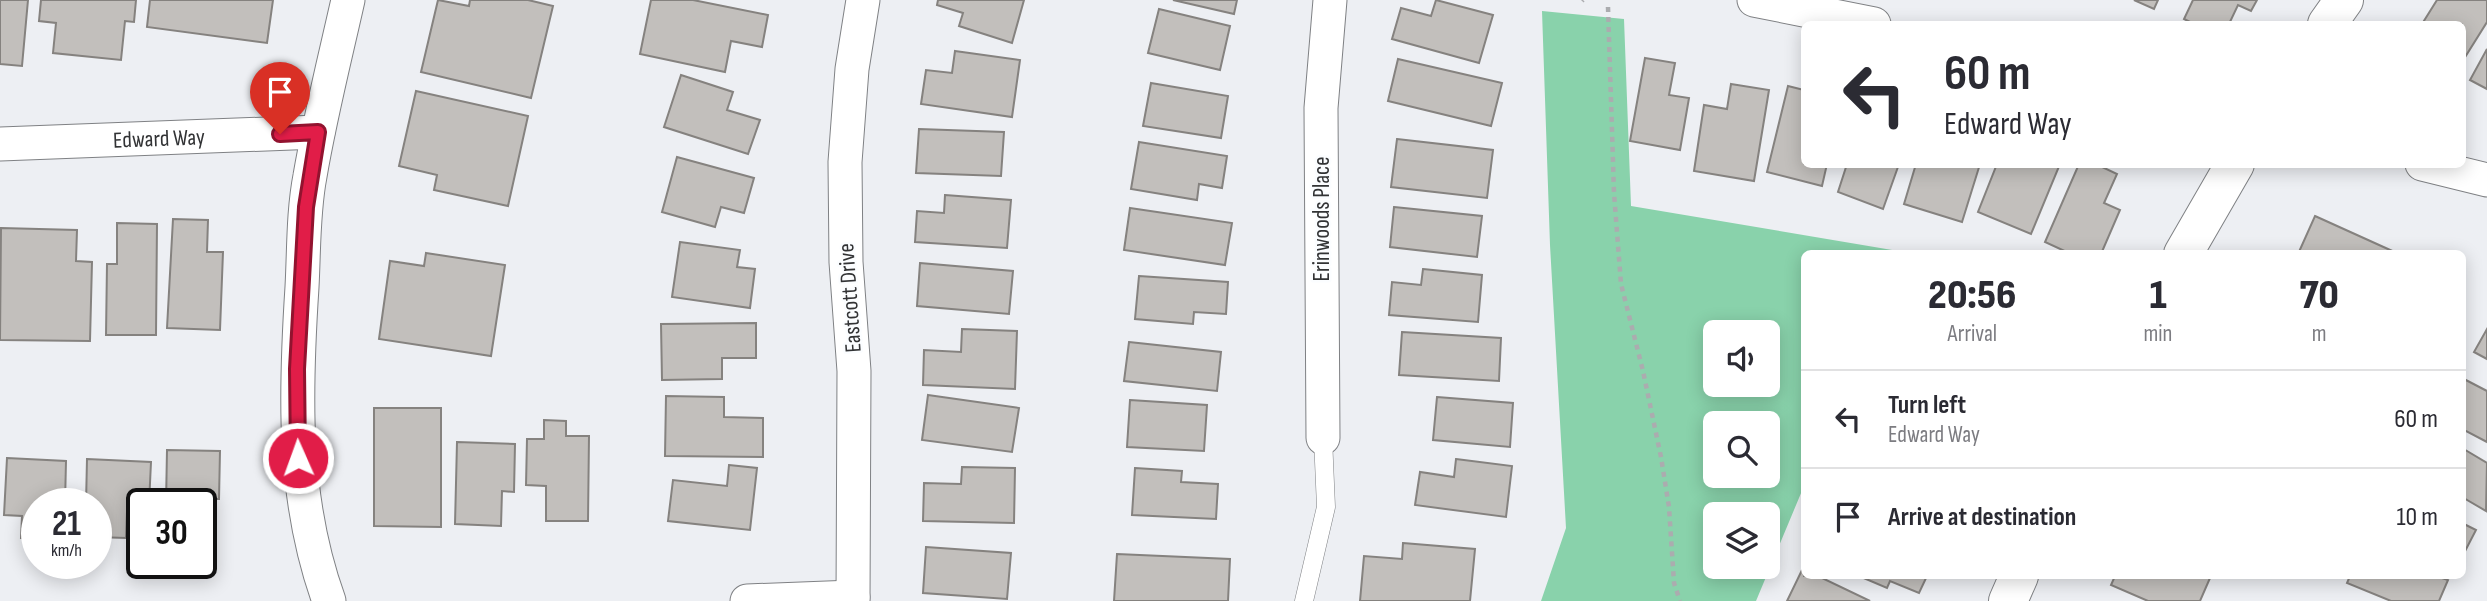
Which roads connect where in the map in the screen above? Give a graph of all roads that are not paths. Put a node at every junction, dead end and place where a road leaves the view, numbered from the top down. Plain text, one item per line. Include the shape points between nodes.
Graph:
1 (348, 0) edge
2 (863, 0) edge
3 (1329, 0) edge
4 (1754, 0) edge
5 (2344, 0) edge
6 (1859, 21) edge
7 (2330, 21) edge
8 (318, 132) junction
9 (0, 144) edge
10 (2233, 168) edge
11 (2438, 168) edge
12 (2487, 180) edge
13 (2184, 250) edge
14 (1323, 438) joint
15 (2018, 579) edge
16 (853, 599) edge
17 (328, 601) edge
18 (747, 601) edge
19 (1304, 601) edge
20 (2008, 601) edge

1 - 8 street
2 - 16 street, Eastcott Drive via 849,90 845,162 854,371
3 - 14 street, Erinwoods Place via 1321,108
4 - 6 street
5 - 7 street
8 - 9 street, Edward Way
8 - 17 street via 306,207 297,416 299,470 312,551
10 - 13 street
11 - 12 street
14 - 19 lane via 1326,507
15 - 20 street
16 - 18 street, Eastcott Drive

